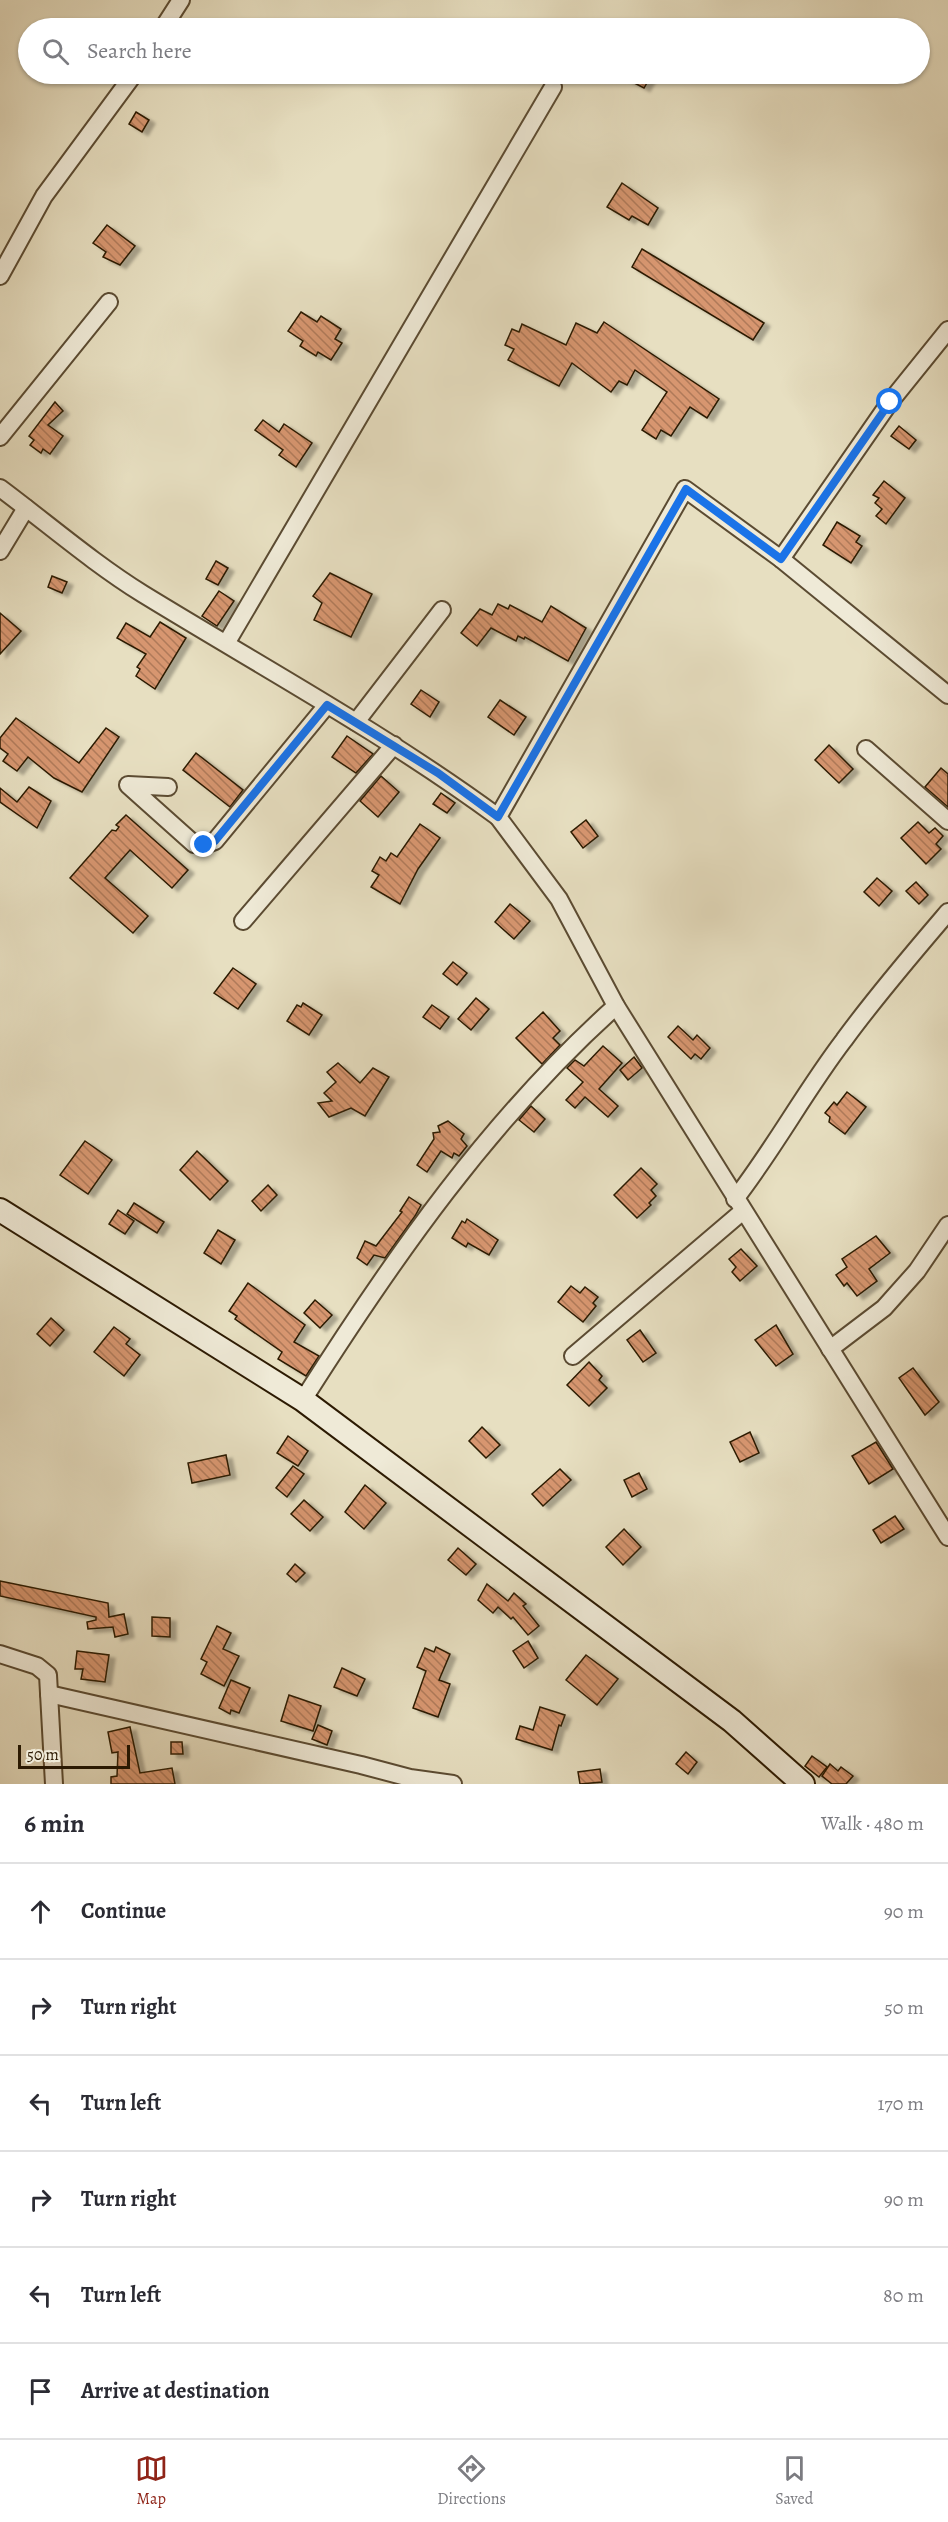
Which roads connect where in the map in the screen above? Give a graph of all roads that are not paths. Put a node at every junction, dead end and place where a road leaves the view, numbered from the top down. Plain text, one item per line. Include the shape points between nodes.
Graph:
1 (181, 0) edge
2 (169, 18) edge
3 (127, 84) edge
4 (553, 87) dead end
5 (0, 276) edge
6 (109, 302) dead end
7 (948, 330) edge
8 (0, 437) edge
9 (0, 488) edge
10 (26, 508) junction
11 (0, 551) edge
12 (781, 559) junction
13 (442, 610) dead end
14 (227, 642) junction
15 (948, 695) edge
16 (327, 705) junction
17 (356, 722) junction
18 (394, 745) junction
19 (866, 750) dead end
20 (168, 787) dead end
21 (498, 817) junction
22 (948, 821) edge
23 (948, 912) edge
24 (243, 921) dead end
25 (616, 1006) junction
26 (739, 1205) junction
27 (0, 1210) edge
28 (948, 1225) edge
29 (830, 1349) junction
30 (573, 1356) dead end
31 (303, 1400) junction
32 (948, 1537) edge
33 (0, 1654) edge
34 (49, 1694) junction
35 (54, 1784) edge
36 (453, 1784) edge
37 (803, 1784) edge

1 - 2 street
3 - 5 street via 44,196
4 - 14 street
6 - 8 street
7 - 12 street via 890,402
9 - 10 street
10 - 11 street
10 - 14 street via 141,593
12 - 15 street
12 - 21 street via 686,489
13 - 17 street
14 - 16 street
16 - 17 street
16 - 20 street via 215,841 194,844 128,785
17 - 18 street
18 - 21 street
18 - 24 street
19 - 22 street
21 - 25 street via 559,899
23 - 26 street via 844,1040 784,1125
25 - 26 street
25 - 31 street via 566,1051 495,1128 364,1303
26 - 29 street
26 - 30 street
27 - 31 street
28 - 29 street via 884,1308
29 - 32 street
31 - 37 street via 732,1721
33 - 34 street via 38,1666 48,1675
34 - 35 street
34 - 36 street via 410,1778

